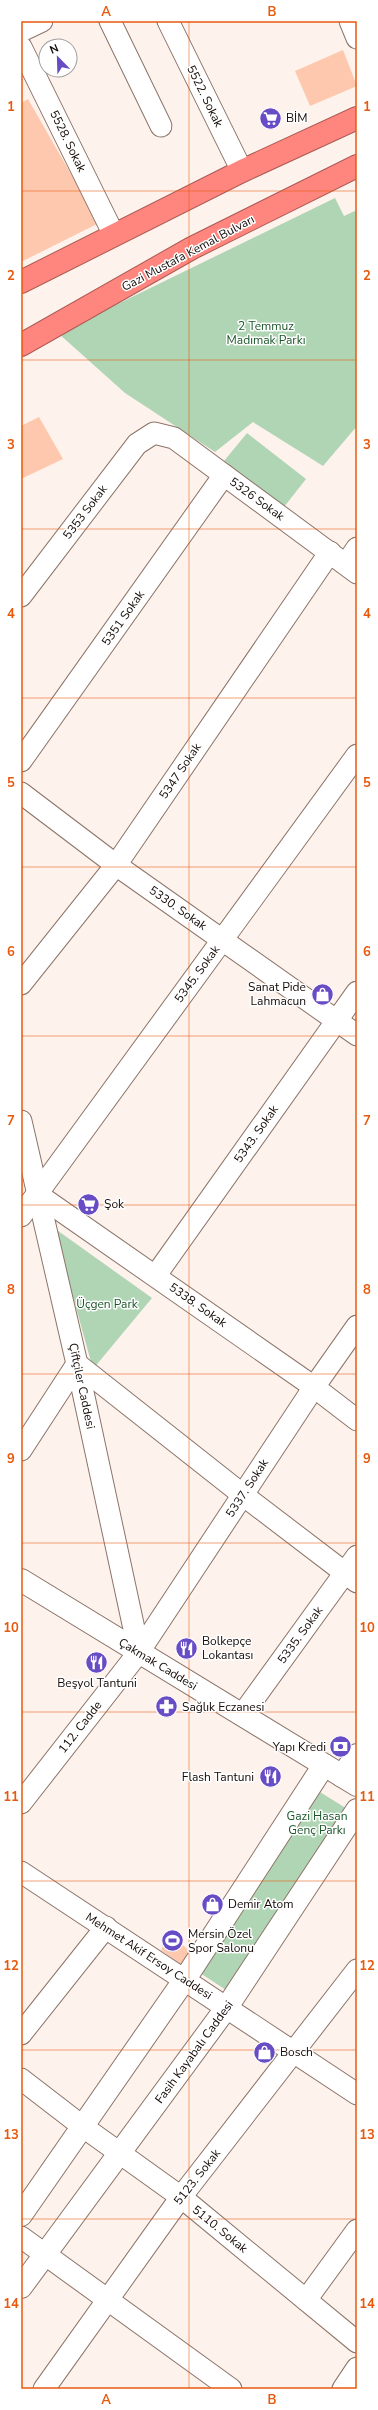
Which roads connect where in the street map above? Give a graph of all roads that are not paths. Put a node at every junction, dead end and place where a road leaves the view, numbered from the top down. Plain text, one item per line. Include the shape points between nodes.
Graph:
1 (42, 21) edge
2 (110, 21) edge
3 (168, 21) edge
4 (350, 21) edge
5 (21, 31) edge
6 (357, 38) edge
7 (21, 48) edge
8 (357, 118) edge
9 (161, 126) dead end
10 (357, 166) edge
11 (242, 171) junction
12 (114, 235) junction
13 (21, 282) edge
14 (21, 345) edge
15 (154, 433) joint
16 (224, 475) junction
17 (330, 552) junction
18 (353, 562) edge
19 (21, 596) edge
20 (357, 755) edge
21 (21, 761) edge
22 (21, 793) edge
23 (116, 865) junction
24 (222, 939) junction
25 (21, 984) edge
26 (357, 992) edge
27 (336, 1021) junction
28 (357, 1035) edge
29 (21, 1121) edge
30 (37, 1194) junction
31 (21, 1216) edge
32 (156, 1275) junction
33 (357, 1326) edge
34 (77, 1364) junction
35 (314, 1387) junction
36 (357, 1420) edge
37 (21, 1450) edge
38 (243, 1495) junction
39 (357, 1556) edge
40 (351, 1578) edge
41 (21, 1580) edge
42 (139, 1652) junction
43 (242, 1715) junction
44 (357, 1755) edge
45 (324, 1765) junction
46 (350, 1781) edge
47 (21, 1803) edge
48 (357, 1810) edge
49 (21, 1872) edge
50 (106, 1927) junction
51 (357, 1970) edge
52 (185, 1979) junction
53 (227, 2007) junction
54 (21, 2034) edge
55 (294, 2053) junction
56 (21, 2079) edge
57 (357, 2094) edge
58 (82, 2126) junction
59 (120, 2153) junction
60 (181, 2197) junction
61 (21, 2215) edge
62 (357, 2230) edge
63 (21, 2237) edge
64 (45, 2254) junction
65 (21, 2287) edge
66 (108, 2298) junction
67 (306, 2300) junction
68 (357, 2342) edge
69 (357, 2368) edge
70 (44, 2389) edge
71 (231, 2389) edge
72 (343, 2389) edge

1 - 5 street
2 - 9 street
3 - 11 street, 5522. Sokak
4 - 6 street
7 - 12 street, 5528. Sokak
8 - 11 highway
10 - 14 highway, Gazi Mustafa Kemal Bulvarı via 192,248
11 - 12 highway
12 - 13 highway
15 - 16 street, 5326 Sokak via 174,438
15 - 19 street, 5353 Sokak via 137,444
16 - 17 street, 5326 Sokak
16 - 21 street, 5351 Sokak
17 - 18 street, 5326 Sokak
17 - 23 street, 5347 Sokak
20 - 24 street, 5345. Sokak
22 - 23 street, 5330. Sokak
23 - 24 street, 5330. Sokak
23 - 25 street, 5347 Sokak
24 - 27 street, 5330. Sokak
24 - 30 street, 5345. Sokak
26 - 27 street, 5343. Sokak
27 - 28 street, 5330. Sokak
27 - 32 street, 5343. Sokak
29 - 30 street, Çiftçiler Caddesi
30 - 31 street, 5345. Sokak
30 - 32 street, 5338. Sokak
30 - 34 street, Çiftçiler Caddesi
32 - 35 street, 5338. Sokak
33 - 35 street, 5337. Sokak
34 - 37 street
34 - 38 street
34 - 42 street, Çiftçiler Caddesi
35 - 36 street, 5338. Sokak
35 - 38 street, 5337. Sokak
38 - 40 street
38 - 42 street, 5337. Sokak
39 - 40 street, 5335. Sokak
40 - 43 street, 5335. Sokak
41 - 42 street, Çakmak Caddesi
42 - 43 street, Çakmak Caddesi
42 - 47 street, 112. Cadde
43 - 45 street, Çakmak Caddesi
44 - 46 street
45 - 46 street, Çakmak Caddesi
45 - 52 street
48 - 53 street, Fasih Kayabalı Caddesi
49 - 50 street, Mehmet Akif Ersoy Caddesi
50 - 52 street, Mehmet Akif Ersoy Caddesi
50 - 54 street
51 - 55 street, 5123. Sokak
52 - 53 street, Mehmet Akif Ersoy Caddesi
52 - 58 street
53 - 55 street, Mehmet Akif Ersoy Caddesi
53 - 59 street, Fasih Kayabalı Caddesi
55 - 57 street, Mehmet Akif Ersoy Caddesi
55 - 60 street, 5123. Sokak
56 - 58 street, 5110. Sokak
58 - 59 street, 5110. Sokak
58 - 61 street
59 - 60 street, 5110. Sokak
59 - 64 street, Fasih Kayabalı Caddesi
60 - 66 street, 5123. Sokak
60 - 67 street, 5110. Sokak
62 - 67 street
63 - 64 street
64 - 65 street, Fasih Kayabalı Caddesi
64 - 66 street
66 - 70 street, 5123. Sokak
66 - 71 street
67 - 68 street, 5110. Sokak
69 - 72 street

